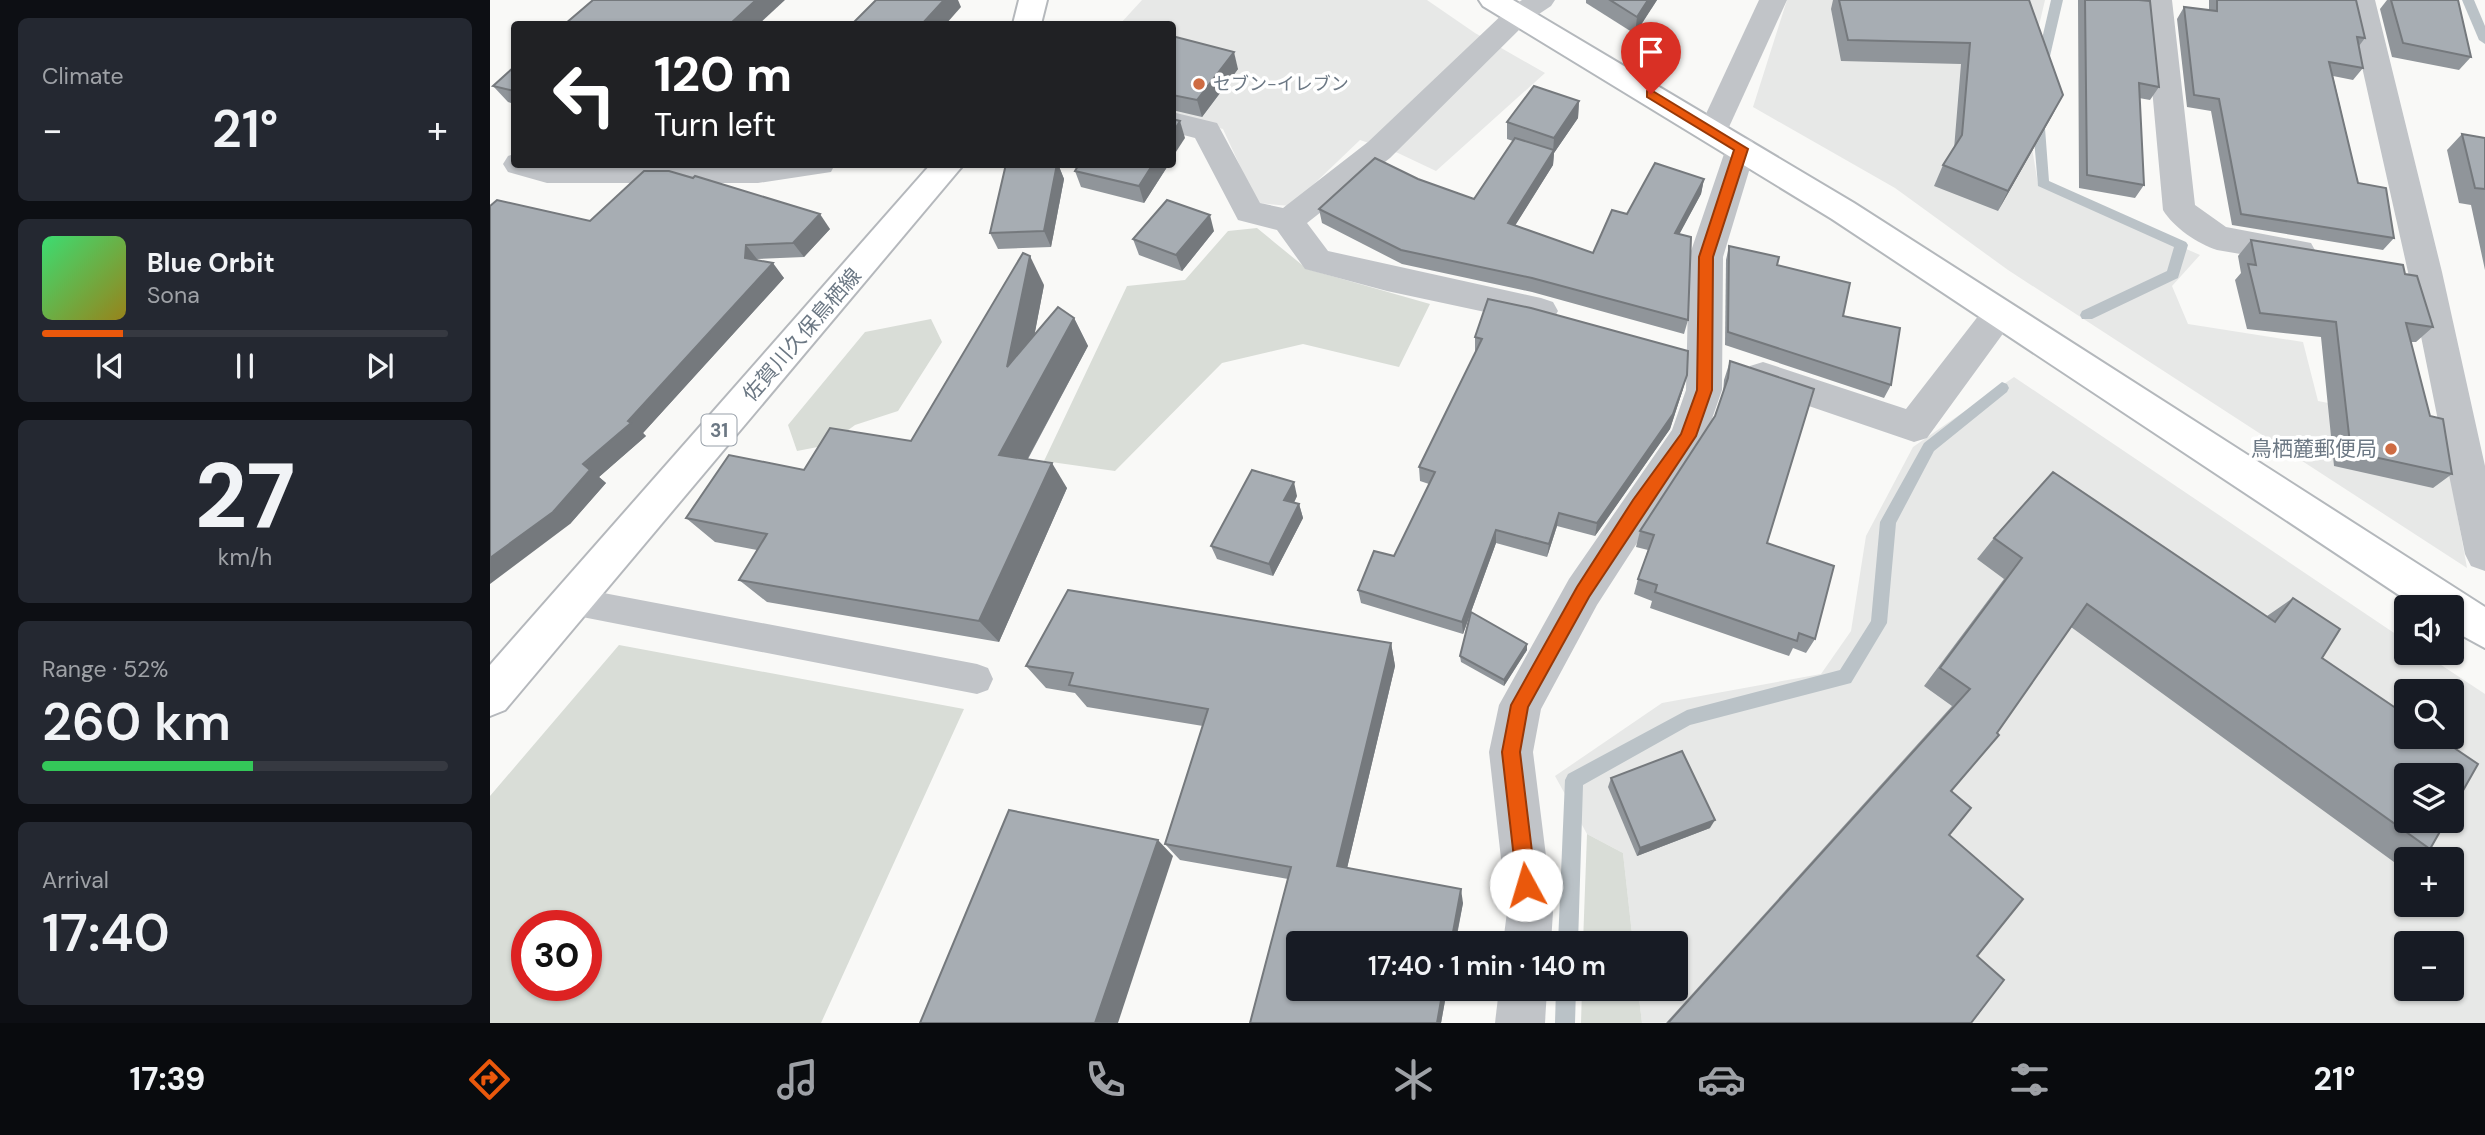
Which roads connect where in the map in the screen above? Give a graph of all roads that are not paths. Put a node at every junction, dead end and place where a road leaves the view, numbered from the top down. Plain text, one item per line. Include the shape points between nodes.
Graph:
1 (1033, 0) edge
2 (1773, 0) edge
3 (2158, 0) edge
4 (2361, 0) edge
5 (1517, 5) edge
6 (1028, 21) edge
7 (1176, 123) edge
8 (1727, 140) junction
9 (531, 168) edge
10 (789, 168) edge
11 (946, 168) edge
12 (1288, 221) junction
13 (2334, 257) edge
14 (1998, 315) junction
15 (1571, 319) edge
16 (1690, 352) junction
17 (2485, 554) edge
18 (2431, 595) edge
19 (572, 601) junction
20 (2464, 616) edge
21 (2485, 629) edge
22 (977, 678) dead end
23 (490, 696) edge
24 (1528, 931) edge
25 (1522, 1001) edge
26 (1520, 1023) edge

1 - 6 street
2 - 8 street
3 - 13 street via 2179,210 2217,238
4 - 17 street via 2412,270
5 - 8 street
5 - 12 street via 1379,150
7 - 12 street via 1206,130 1249,212
8 - 14 street
8 - 16 street
9 - 10 street via 547,172 758,172
11 - 19 street, 佐賀川久保鳥栖線 / 31
12 - 15 street via 1317,260
14 - 16 street via 1914,427
14 - 18 street
16 - 24 street via 1704,390 1688,436 1590,581 1520,705 1511,752 1530,912
19 - 22 lane
19 - 23 street, 佐賀川久保鳥栖線 / 31
20 - 21 street
25 - 26 street

